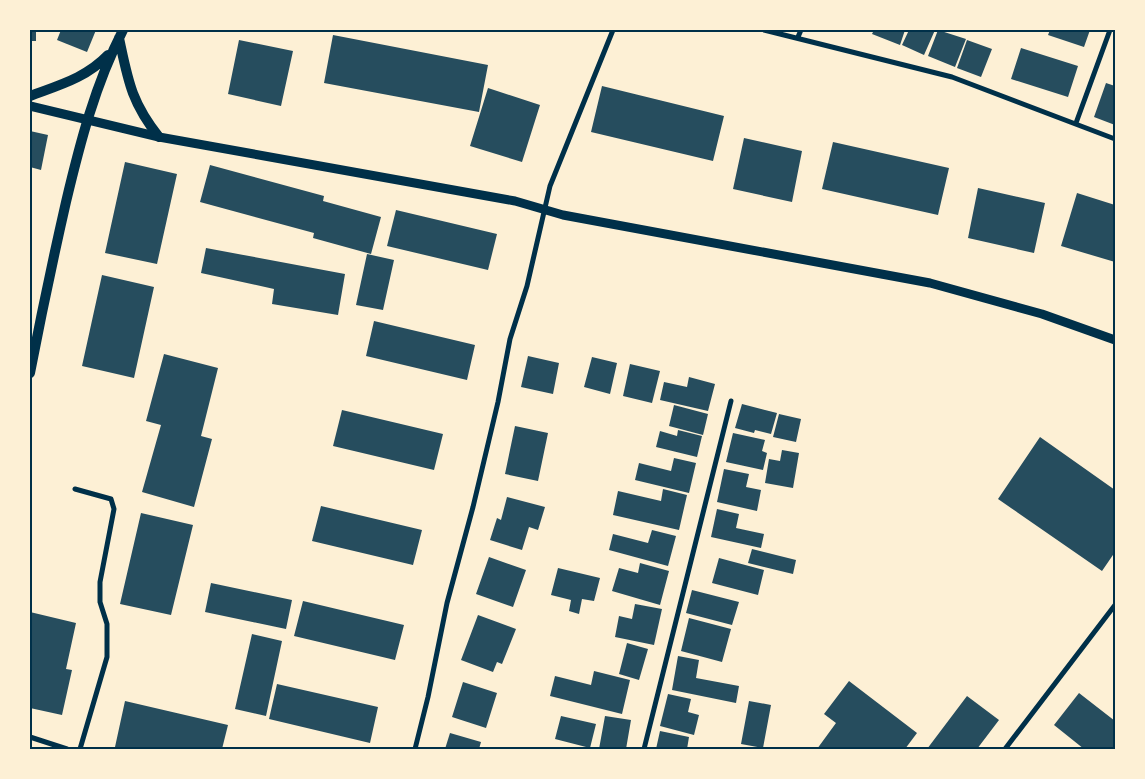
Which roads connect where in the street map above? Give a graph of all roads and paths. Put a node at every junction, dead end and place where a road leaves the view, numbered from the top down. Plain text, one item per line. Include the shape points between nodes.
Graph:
1 (613, 30) edge
2 (764, 30) edge
3 (801, 30) edge
4 (1110, 30) edge
5 (121, 34) edge
6 (798, 38) junction
7 (112, 51) junction
8 (30, 96) edge
9 (30, 106) edge
10 (86, 120) junction
11 (1076, 123) junction
12 (159, 136) junction
13 (1115, 139) edge
14 (544, 210) junction
15 (1115, 340) edge
16 (32, 356) edge
17 (30, 373) edge
18 (731, 401) dead end
19 (76, 489) dead end
20 (1115, 605) edge
21 (30, 736) edge
22 (64, 749) edge
23 (80, 749) edge
24 (415, 749) edge
25 (644, 749) edge
26 (1005, 749) edge

1 - 14 street via 550,186
2 - 6 street
3 - 6 street
4 - 11 street
5 - 7 main road
5 - 12 main road via 131,91 143,117
6 - 11 street via 952,77
7 - 8 main road via 82,77
7 - 10 main road
9 - 10 street
10 - 12 street
10 - 16 main road
11 - 13 street
12 - 14 street via 515,201
14 - 15 street via 930,283 1042,314
14 - 24 street via 510,339 498,402 447,603
16 - 17 main road
18 - 25 street
19 - 23 street via 111,499 114,508 100,582 100,602 107,624 107,657
20 - 26 street
21 - 22 street

